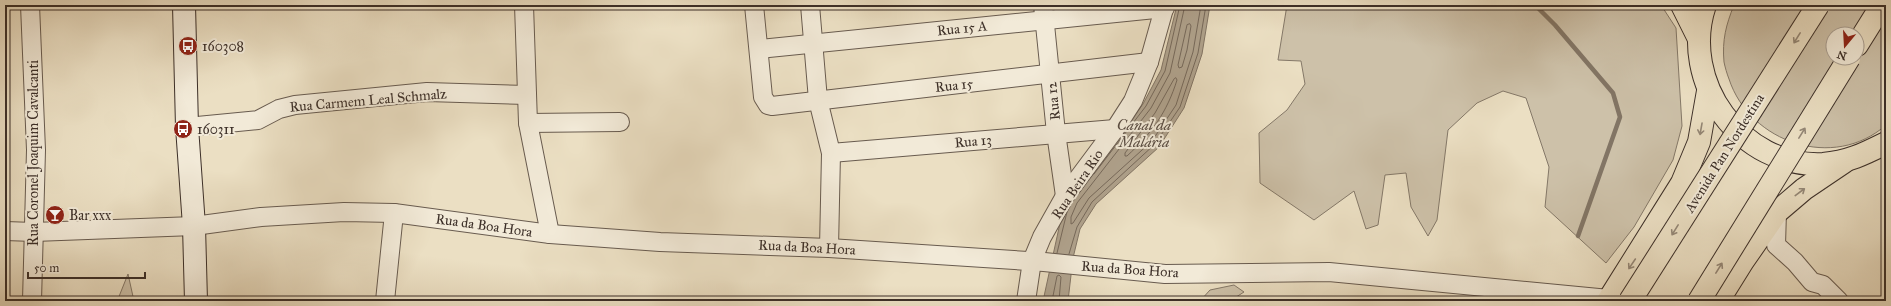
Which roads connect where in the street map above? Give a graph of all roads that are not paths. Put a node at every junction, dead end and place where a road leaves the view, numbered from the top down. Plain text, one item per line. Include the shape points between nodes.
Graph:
1 (30, 5) edge
2 (184, 5) edge
3 (524, 5) edge
4 (754, 5) edge
5 (810, 5) edge
6 (1682, 5) edge
7 (1705, 5) edge
8 (1818, 5) edge
9 (1882, 5) edge
10 (1165, 7) edge
11 (1044, 12) edge
12 (1865, 32) edge
13 (1698, 37) junction
14 (814, 44) junction
15 (760, 49) junction
16 (1149, 62) junction
17 (1844, 66) edge
18 (1050, 74) junction
19 (1708, 91) junction
20 (527, 95) junction
21 (818, 100) junction
22 (620, 122) dead end
23 (528, 123) junction
24 (187, 127) junction
25 (1115, 129) junction
26 (1056, 133) junction
27 (1886, 143) edge
28 (831, 153) junction
29 (1886, 156) edge
30 (1853, 159) junction
31 (1065, 196) junction
32 (1776, 212) junction
33 (394, 213) junction
34 (194, 226) junction
35 (5, 231) edge
36 (34, 232) junction
37 (550, 234) junction
38 (829, 248) junction
39 (1038, 262) junction
40 (1608, 300) edge
41 (32, 301) edge
42 (196, 301) edge
43 (385, 301) edge
44 (1026, 301) edge
45 (1630, 301) edge
46 (1699, 301) edge
47 (1718, 301) edge
48 (1839, 301) edge

1 - 36 street, Rua Coronel Joaquim Cavalcanti via 36,150
2 - 24 main road
3 - 20 street
4 - 15 street
5 - 14 street
6 - 13 main road
7 - 13 main road
8 -> 45 main road, Avenida Pan Nordestina, bridge
9 - 12 main road
10 - 11 street, Rua 15 A
10 - 16 street, Rua Beira Rio
11 - 14 street, Rua 15 A
11 - 18 street, Rua 12
13 - 19 main road via 1702,74
14 - 15 street, Rua 15 A
14 - 21 street
15 - 21 street, Rua 15 via 763,97 768,105
16 - 18 street, Rua 15
16 - 25 street, Rua Beira Rio via 1133,101
46 -> 17 main road, bridge
18 - 21 street, Rua 15
18 - 26 street, Rua 12
19 - 30 main road via 1720,112 1735,130 1775,155 1798,162 1822,164
19 -> 40 main road, Avenida Pan Nordestina via 1699,142 1682,183
20 - 23 street
20 - 24 street, Rua Carmem Leal Schmalz via 426,92 295,105 279,108 258,120
21 - 28 street
22 - 23 street
23 - 37 street
24 - 34 main road
25 - 26 street, Rua 13
25 - 31 street, Rua Beira Rio
26 - 28 street, Rua 13
26 - 31 street, Rua 12
27 - 30 main road
28 - 38 street
29 - 30 main road
32 -> 30 main road via 1804,189
31 - 39 street, Rua Beira Rio via 1042,237
32 - 47 main road
32 - 48 street via 1776,245 1812,282 1823,285
33 - 34 street, Rua da Boa Hora via 344,212 261,217
33 - 37 street, Rua da Boa Hora
33 - 43 street
34 - 36 street, Rua da Boa Hora
34 - 42 main road
35 - 36 street, Rua da Boa Hora
36 - 41 street, Rua Coronel Joaquim Cavalcanti
37 - 38 street, Rua da Boa Hora via 660,242
38 - 39 street, Rua da Boa Hora
39 - 40 street, Rua da Boa Hora via 1166,274 1329,272
39 - 44 street, Rua Beira Rio

